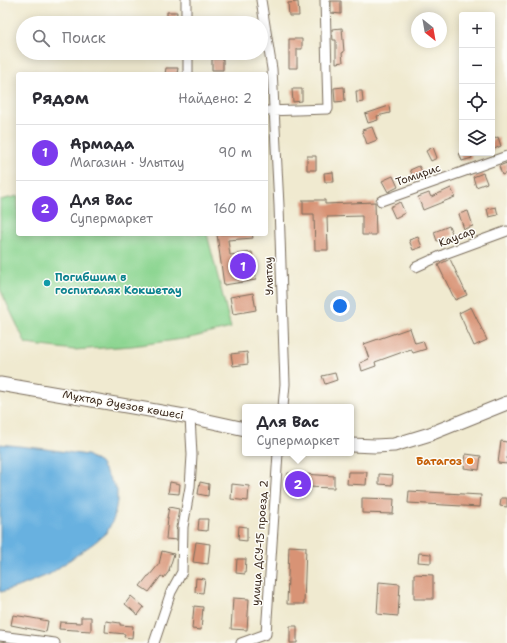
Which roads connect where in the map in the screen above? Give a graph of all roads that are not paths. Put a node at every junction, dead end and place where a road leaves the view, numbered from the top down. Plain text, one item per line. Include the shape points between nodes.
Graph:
1 (186, 0) edge
2 (261, 0) edge
3 (325, 0) edge
4 (186, 16) edge
5 (264, 16) edge
6 (268, 44) edge
7 (188, 60) edge
8 (188, 72) edge
9 (270, 111) edge
10 (507, 156) edge
11 (381, 201) dead end
12 (507, 231) edge
13 (416, 267) dead end
14 (0, 384) edge
15 (507, 403) edge
16 (283, 404) edge
17 (190, 417) junction
18 (242, 428) edge
19 (354, 445) edge
20 (278, 456) edge
21 (0, 636) edge
22 (55, 643) edge
23 (154, 643) edge
24 (240, 643) edge

1 - 4 street
2 - 5 street, Улытау
3 - 9 street via 328,109
6 - 9 street, Улытау via 272,69
7 - 8 street
9 - 16 street, Улытау via 285,384
10 - 11 street, Томирис
12 - 13 street, Каусар
14 - 17 main road, Мұхтар Әуезов көшесі
15 - 19 main road via 430,434 394,445
17 - 18 main road, Мұхтар Әуезов көшесі
17 - 23 street via 192,456 182,572 171,592
20 - 24 street, улица ДСУ-15 проезд 2 via 266,634
21 - 22 street

